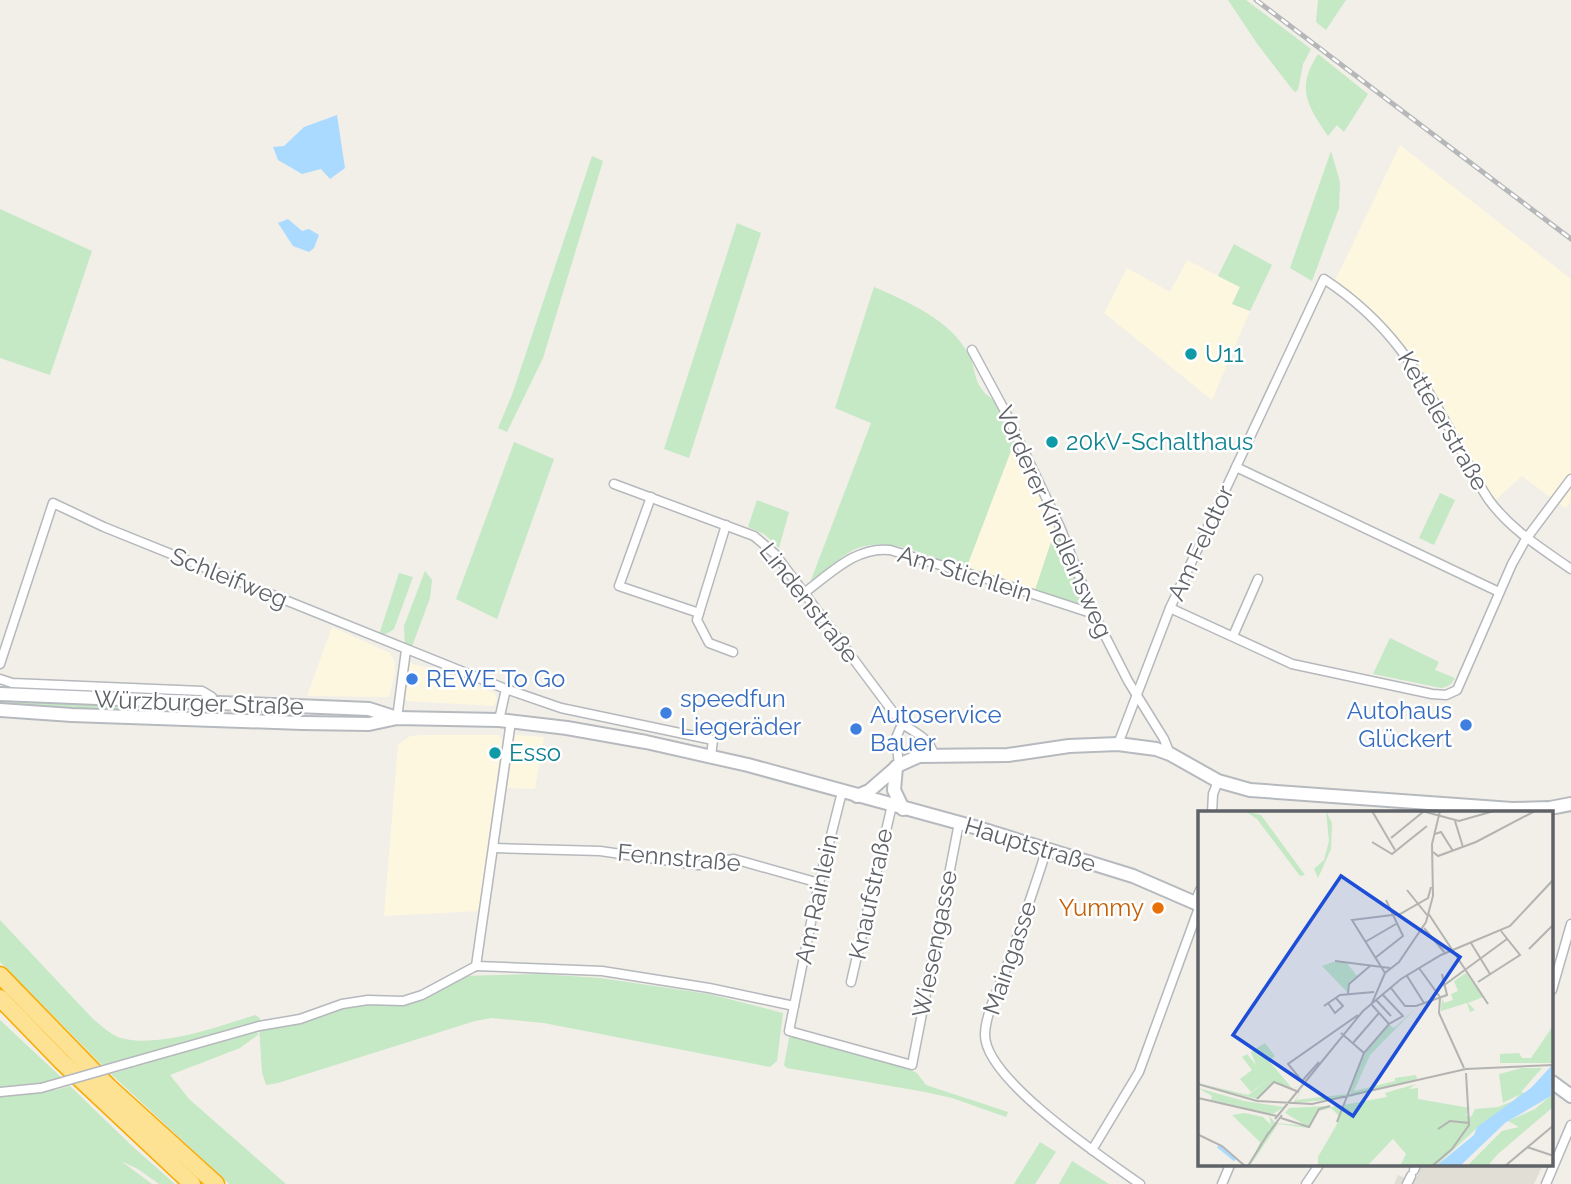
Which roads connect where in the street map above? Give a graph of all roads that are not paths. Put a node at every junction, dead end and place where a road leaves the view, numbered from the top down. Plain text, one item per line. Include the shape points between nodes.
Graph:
1 (1324, 279) joint
2 (972, 350) dead end
3 (1236, 467) junction
4 (1571, 479) edge
5 (614, 484) dead end
6 (651, 497) junction
7 (726, 525) junction
8 (1526, 539) junction
9 (1571, 569) edge
10 (1258, 579) dead end
11 (1499, 592) junction
12 (804, 593) junction
13 (1170, 608) junction
14 (699, 613) junction
15 (1094, 614) junction
16 (1233, 636) junction
17 (406, 650) junction
18 (733, 652) dead end
19 (0, 664) edge
20 (0, 679) edge
21 (506, 689) junction
22 (0, 694) edge
23 (1135, 694) junction
24 (212, 704) junction
25 (5, 710) edge
26 (397, 718) junction
27 (212, 721) junction
28 (505, 721) junction
29 (902, 724) junction
30 (1118, 744) junction
31 (1170, 754) junction
32 (934, 755) junction
33 (711, 756) junction
34 (897, 766) junction
35 (1218, 781) junction
36 (842, 792) junction
37 (857, 796) junction
38 (1571, 804) edge
39 (897, 807) junction
40 (1212, 811) edge
41 (959, 823) junction
42 (495, 848) junction
43 (1047, 848) junction
44 (819, 883) junction
45 (1198, 899) edge
46 (1570, 929) edge
47 (476, 966) junction
48 (0, 975) edge
49 (851, 982) dead end
50 (1554, 983) edge
51 (0, 998) edge
52 (794, 1006) junction
53 (0, 1014) edge
54 (61, 1061) junction
55 (1554, 1083) edge
56 (0, 1092) edge
57 (1571, 1095) edge
58 (1571, 1125) edge
59 (1092, 1150) junction
60 (1554, 1165) edge
61 (1230, 1166) edge
62 (1318, 1166) edge
63 (1554, 1166) edge
64 (192, 1184) edge
65 (216, 1184) edge
66 (1140, 1184) edge
67 (1222, 1184) edge
68 (1306, 1184) edge
69 (1546, 1184) edge

1 - 3 street, Am Feldtor
1 - 8 street, Kettelerstraße via 1362,306 1400,346 1490,501
2 - 15 street, Vorderer Kindleinsweg via 1060,527
3 - 11 street
3 - 13 street, Am Feldtor
4 - 8 street
5 - 6 street, Lindenstraße
6 - 7 street, Lindenstraße
6 - 14 street via 620,586
7 - 12 street, Lindenstraße via 762,541
7 - 14 street
8 - 9 street, Kettelerstraße
8 - 11 street
10 - 16 street
11 - 16 street via 1457,690 1446,695 1307,669
12 - 15 street, Am Stichlein via 859,554 878,549
12 - 29 street, Lindenstraße
13 - 16 street
13 - 23 street, Am Feldtor
14 - 18 street via 697,620 709,643
15 - 23 street, Vorderer Kindleinsweg
17 - 19 street, Schleifweg via 53,503
17 - 21 street, Schleifweg
17 - 26 street
20 - 24 street via 202,691 212,697
21 - 28 street
21 - 33 street via 561,708 713,740
22 - 24 main road, Würzburger Straße
23 - 30 street, Am Feldtor
23 - 31 street
24 - 26 main road, Würzburger Straße via 369,709
24 - 27 main road
25 - 27 main road, Würzburger Straße
26 - 27 main road, Würzburger Straße via 369,724
26 - 28 main road, Würzburger Straße
28 - 33 main road, Würzburger Straße via 626,738
28 - 42 street
29 - 32 street, Lindenstraße via 919,734
29 - 34 street via 896,738
30 - 31 main road
30 - 32 main road via 1008,755
31 - 35 main road
32 - 34 main road
33 - 36 main road, Würzburger Straße
34 - 37 main road
34 - 39 main road
35 - 38 main road via 1259,792 1512,809
35 - 40 street
36 - 37 main road, Würzburger Straße
36 - 44 street, Am Rainlein
37 - 39 main road, Hauptstraße
39 - 41 main road, Hauptstraße
39 - 49 street, Knaufstraße
41 - 43 main road, Hauptstraße
41 - 52 street, Wiesengasse via 912,1065 789,1031
42 - 44 street, Fennstraße via 600,851 698,865 734,859
42 - 47 street
43 - 45 main road, Hauptstraße
43 - 59 street, Maingasse via 985,1036 993,1060 1010,1080
44 - 52 street, Am Rainlein
45 - 59 street via 1139,1072
46 - 50 street
47 - 52 street via 601,971
47 - 56 street, bridge via 403,1001 342,1004 41,1088
48 - 65 highway via 109,1087
51 - 54 highway
53 - 54 highway
54 - 64 highway
55 - 57 main road
58 - 60 street
59 - 66 street, Maingasse
61 - 67 street
62 - 68 street
63 - 69 street

